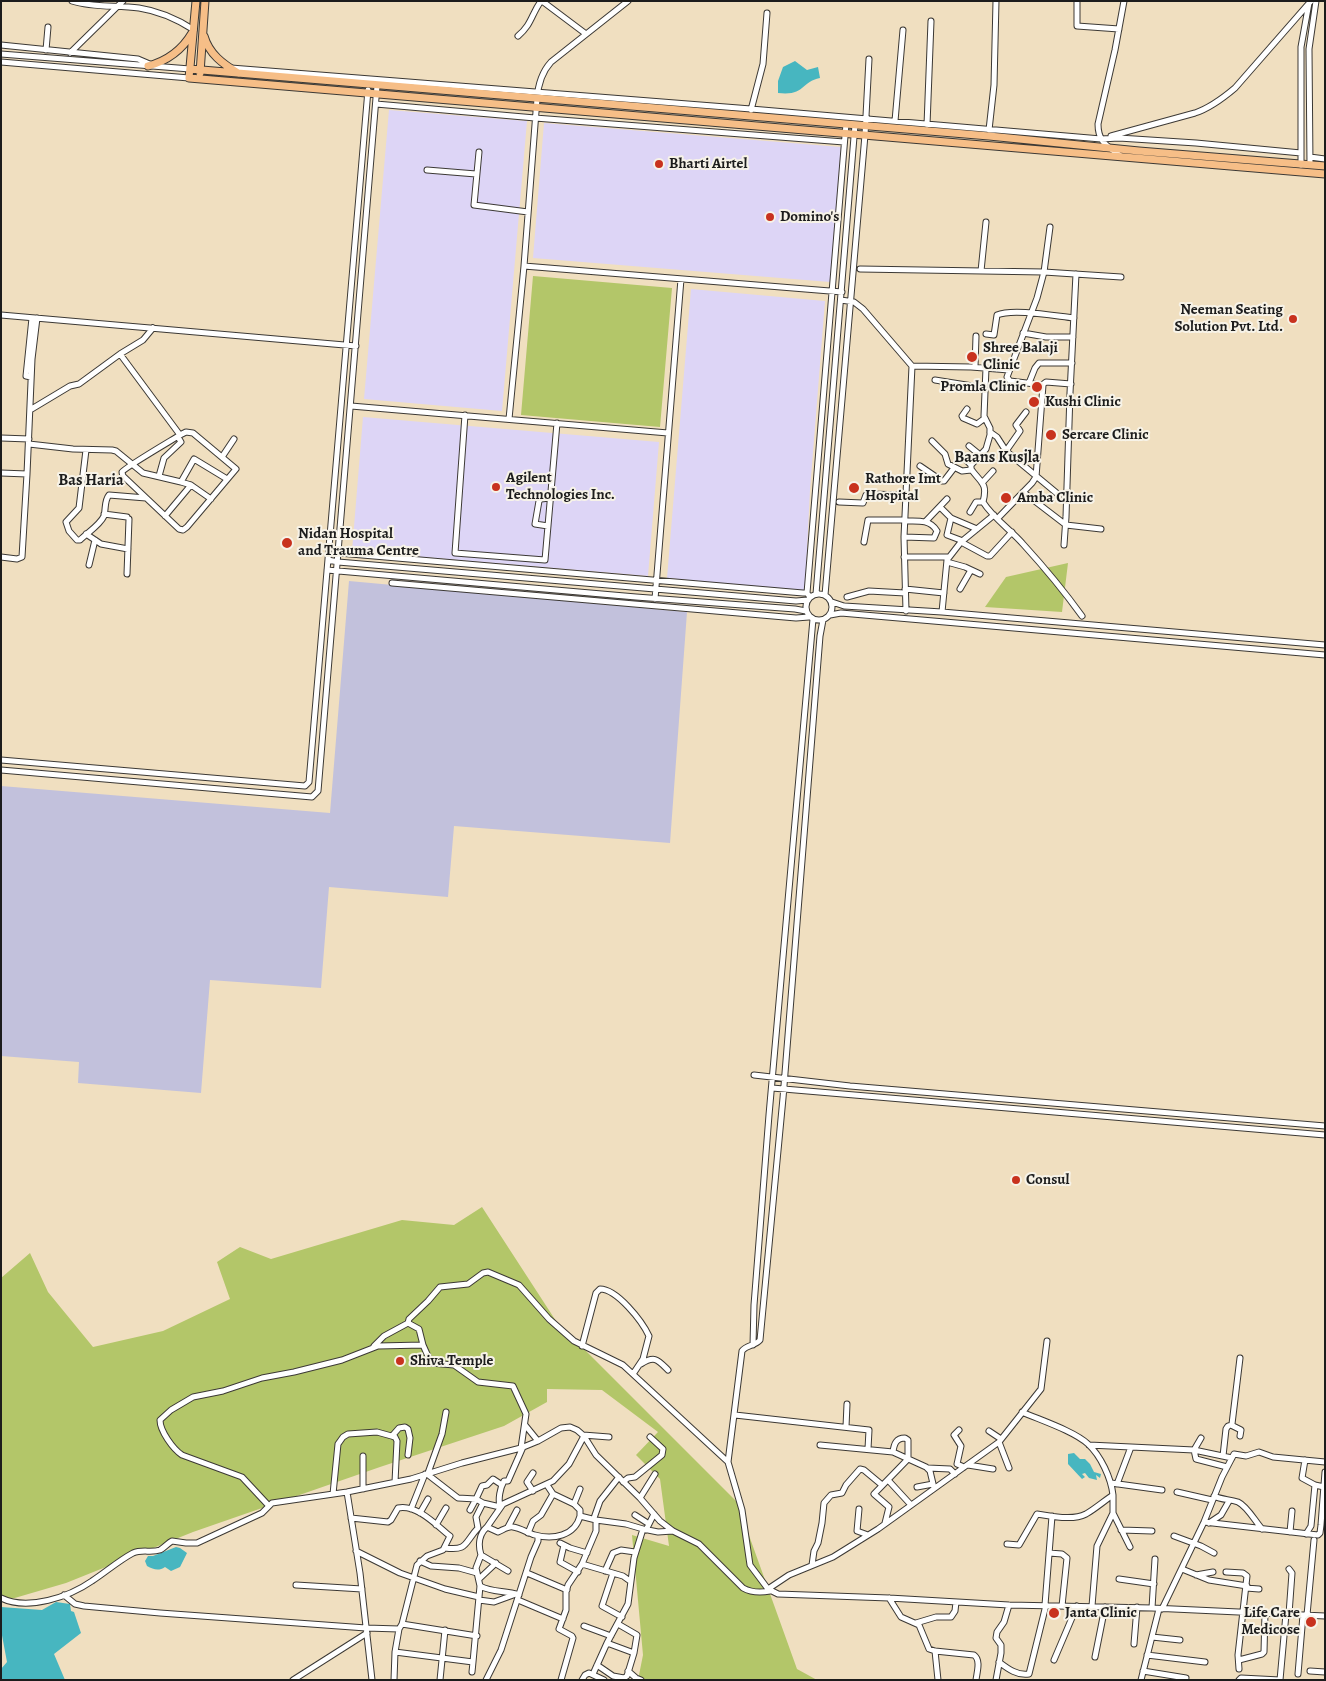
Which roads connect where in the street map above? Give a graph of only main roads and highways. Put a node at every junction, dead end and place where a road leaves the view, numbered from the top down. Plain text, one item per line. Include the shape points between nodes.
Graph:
1 (196, 1) edge
2 (205, 1) edge
3 (194, 30) junction
4 (203, 34) junction
5 (150, 66) road end
6 (190, 69) junction
7 (200, 71) junction
8 (238, 74) junction
9 (200, 79) junction
10 (1139, 155) junction
11 (1325, 166) edge
12 (1325, 174) edge

1 - 3 main road
2 - 4 main road
3 - 5 main road via 177,52
3 - 6 main road
4 - 7 main road
4 - 8 main road via 212,53
6 - 7 main road
6 - 9 main road via 189,78
7 - 8 main road
7 - 9 main road
8 - 10 main road via 751,112 855,125 865,122 989,132
9 - 10 main road via 1123,158
10 - 11 main road via 1301,165 1310,161
10 - 12 main road

